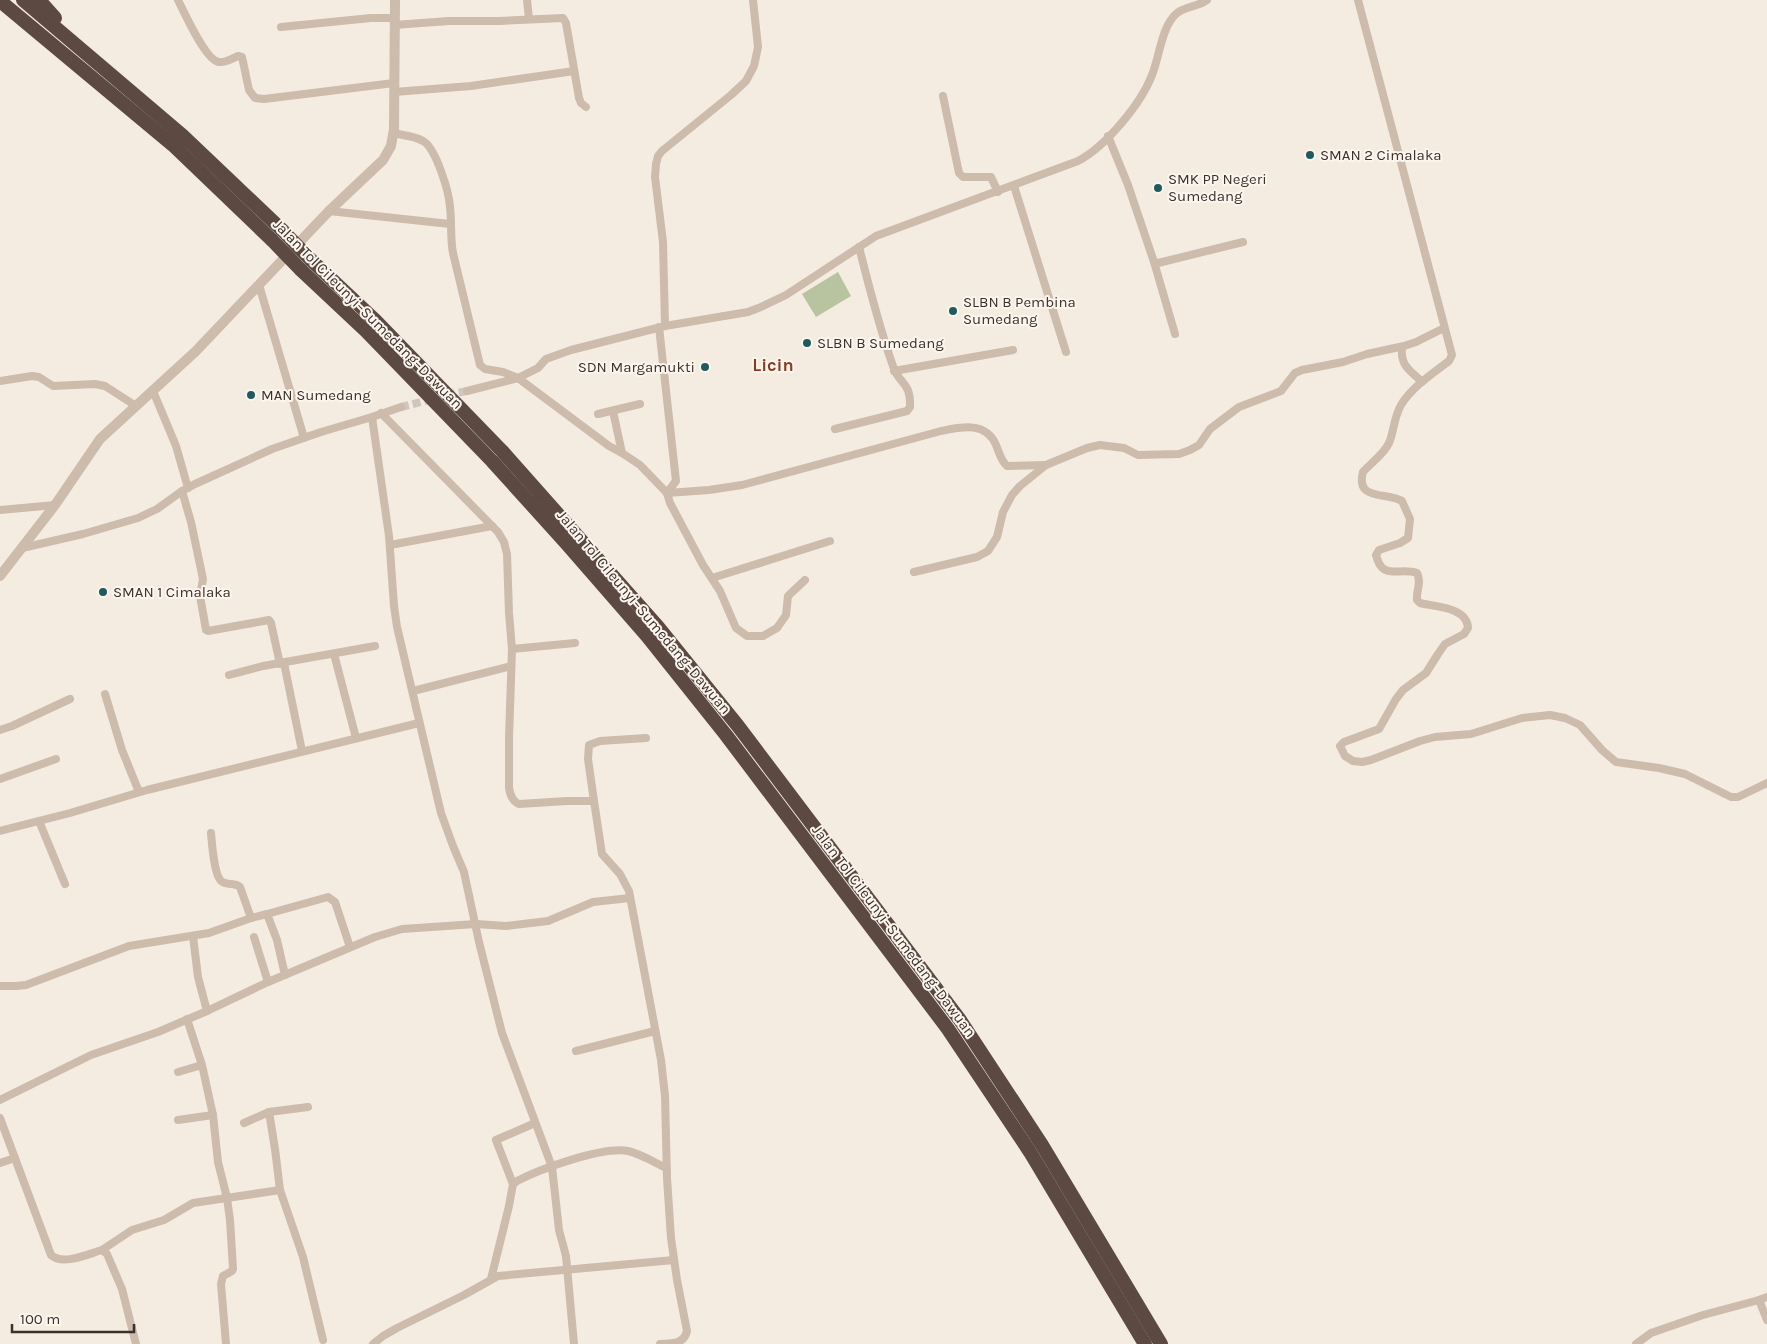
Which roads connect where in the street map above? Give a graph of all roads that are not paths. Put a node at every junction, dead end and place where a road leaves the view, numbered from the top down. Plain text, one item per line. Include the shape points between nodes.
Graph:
1 (23, 0) edge
2 (39, 0) edge
3 (178, 0) edge
4 (395, 0) edge
5 (527, 0) edge
6 (753, 0) edge
7 (1207, 0) edge
8 (1358, 0) edge
9 (0, 1) edge
10 (529, 19) junction
11 (394, 22) junction
12 (281, 27) dead end
13 (574, 71) junction
14 (107, 72) junction
15 (394, 88) junction
16 (943, 96) dead end
17 (586, 107) dead end
18 (393, 133) junction
19 (1108, 136) junction
20 (1014, 186) junction
21 (998, 192) junction
22 (329, 211) junction
23 (450, 224) junction
24 (1243, 242) dead end
25 (859, 248) junction
26 (1154, 262) junction
27 (259, 285) junction
28 (662, 327) junction
29 (1444, 328) junction
30 (1175, 334) dead end
31 (1402, 347) junction
32 (1013, 350) dead end
33 (1066, 352) dead end
34 (894, 371) junction
35 (518, 378) junction
36 (0, 381) edge
37 (1422, 382) junction
38 (467, 390) tunnel mouth
39 (153, 391) junction
40 (640, 404) dead end
41 (136, 406) junction
42 (401, 406) tunnel mouth
43 (612, 410) junction
44 (381, 413) junction
45 (598, 414) dead end
46 (372, 418) junction
47 (835, 429) dead end
48 (304, 438) junction
49 (622, 452) junction
50 (1046, 465) junction
51 (185, 489) junction
52 (667, 493) junction
53 (55, 504) junction
54 (0, 510) edge
55 (492, 526) junction
56 (830, 541) dead end
57 (390, 545) junction
58 (22, 548) junction
59 (914, 572) dead end
60 (0, 576) edge
61 (712, 578) junction
62 (805, 580) dead end
63 (575, 643) dead end
64 (375, 646) dead end
65 (512, 649) junction
66 (334, 654) junction
67 (282, 664) junction
68 (512, 666) junction
69 (229, 675) dead end
70 (413, 690) junction
71 (104, 694) dead end
72 (70, 699) dead end
73 (419, 723) junction
74 (0, 730) edge
75 (356, 738) junction
76 (646, 738) dead end
77 (302, 751) junction
78 (56, 759) dead end
79 (0, 779) edge
80 (1767, 783) edge
81 (139, 792) junction
82 (594, 801) junction
83 (38, 821) junction
84 (0, 831) edge
85 (211, 833) dead end
86 (65, 884) dead end
87 (630, 898) junction
88 (267, 914) junction
89 (250, 918) junction
90 (476, 924) junction
91 (193, 936) junction
92 (254, 937) dead end
93 (350, 947) junction
94 (285, 975) junction
95 (268, 982) junction
96 (0, 986) edge
97 (207, 1011) junction
98 (187, 1019) junction
99 (655, 1031) junction
100 (576, 1051) dead end
101 (202, 1065) junction
102 (178, 1072) dead end
103 (0, 1100) edge
104 (308, 1107) dead end
105 (269, 1112) junction
106 (213, 1115) junction
107 (0, 1118) edge
108 (178, 1120) dead end
109 (535, 1122) junction
110 (244, 1123) dead end
111 (16, 1158) junction
112 (0, 1163) edge
113 (552, 1167) junction
114 (666, 1168) junction
115 (513, 1184) junction
116 (280, 1190) junction
117 (227, 1198) junction
118 (102, 1250) junction
119 (674, 1260) junction
120 (567, 1271) junction
121 (491, 1279) junction
122 (1763, 1298) edge
123 (1767, 1320) edge
124 (323, 1340) dead end
125 (136, 1344) edge
126 (226, 1344) edge
127 (373, 1344) edge
128 (574, 1344) edge
129 (660, 1344) edge
130 (1145, 1344) edge
131 (1161, 1344) edge
132 (1636, 1344) edge

1 - 14 highway, Jalan Tol Cileunyi–Sumedang–Dawuan
2 - 14 highway
3 - 15 street via 200,42 216,62 242,57 249,90 254,98
4 - 11 street
5 - 10 street
6 - 28 street via 757,57 746,81 658,156 655,177 663,242
7 - 19 street via 1176,14 1170,21 1144,93
8 - 29 street
9 - 130 highway, Jalan Tol Cileunyi–Sumedang–Dawuan, bridge via 173,145 366,331 492,461 647,636 726,735 948,1029 1030,1152
10 - 11 street
10 - 13 street via 565,19
11 - 12 street via 371,18
11 - 15 street
13 - 15 street via 471,86
13 - 17 street via 579,101
14 - 131 highway, Jalan Tol Cileunyi–Sumedang–Dawuan, bridge via 182,134 376,321 502,451 658,627 738,726 960,1020 1042,1145
15 - 18 street
16 - 21 street via 959,173 963,177 991,177
18 - 22 street via 383,160
18 - 23 street via 419,139 431,149 450,202
19 - 20 street via 1078,162
19 - 26 street
20 - 21 street
20 - 33 street
21 - 25 street via 928,215 876,236
22 - 23 street
22 - 27 street
23 - 35 street via 453,253 480,365
24 - 26 street
25 - 28 street via 786,295 761,307
25 - 34 street
26 - 30 street
27 - 39 street
27 - 48 street
28 - 35 street via 549,358
28 - 52 street via 676,481
29 - 31 street
29 - 37 street via 1452,358
31 - 37 street via 1404,365
31 - 50 street via 1295,373 1281,391 1239,407 1210,429 1199,445 1179,454 1138,455 1124,448 1100,445
32 - 34 street
34 - 47 street via 910,393 909,410
35 - 38 street
35 - 49 street via 609,446
36 - 41 street via 32,376 53,386 95,384 105,386
37 - 80 street via 1401,404 1384,452 1363,472 1368,493 1402,501 1410,519 1408,538 1379,550 1376,555 1385,570 1417,573 1420,578 1416,595 1418,602 1460,614 1467,619 1468,628 1464,634 1445,644 1426,672 1403,690 1379,729 1341,744 1345,756 1353,761 1371,760 1435,737 1471,734 1522,718 1550,715 1580,725 1616,762 1685,774 1731,797 1738,797
39 - 41 street
39 - 51 street via 176,446
40 - 43 street
41 - 53 street via 100,439
42 - 44 street
43 - 45 street
43 - 49 street
44 - 46 street
44 - 55 street
46 - 48 street
46 - 57 street
48 - 51 street
49 - 52 street via 640,465
50 - 52 street via 1007,466 990,435 968,427 742,485
50 - 59 street via 1012,495 988,551 977,557
51 - 58 street via 138,518
51 - 67 street via 203,579 200,596 206,630 269,620
52 - 61 street
53 - 54 street
53 - 58 street
55 - 57 street
55 - 65 street via 504,542 506,554
56 - 61 street
57 - 70 street via 394,606
58 - 60 street
61 - 62 street via 736,628 754,637 778,628 786,615 788,596
63 - 65 street
64 - 66 street
65 - 68 street
66 - 67 street
66 - 75 street
67 - 69 street
67 - 77 street
68 - 70 street
68 - 82 street via 511,796 519,804
70 - 73 street
71 - 81 street
72 - 74 street
73 - 75 street
73 - 90 street via 441,813 464,872
75 - 77 street
76 - 82 street via 600,741 589,745
77 - 81 street
78 - 79 street
81 - 83 street
82 - 87 street via 602,854 620,874
83 - 84 street
83 - 86 street
85 - 89 street via 220,880 240,887
87 - 90 street via 593,902 548,921 506,926
87 - 99 street
88 - 89 street
88 - 93 street via 328,897 335,902
88 - 94 street
89 - 91 street
90 - 93 street via 402,930
90 - 109 street via 502,1032
91 - 96 street via 139,943 26,985
91 - 97 street via 198,977
92 - 95 street
93 - 94 street
94 - 95 street
95 - 97 street
97 - 98 street
98 - 101 street
98 - 103 street via 91,1055
99 - 100 street
99 - 114 street via 665,1096
101 - 102 street
101 - 106 street
104 - 105 street
105 - 110 street
105 - 116 street
106 - 108 street
106 - 117 street via 218,1162
107 - 111 street
109 - 113 street
109 - 115 street via 496,1140
111 - 112 street
111 - 118 street via 53,1258 71,1259
113 - 114 street via 615,1150 635,1153
113 - 115 street
113 - 120 street
114 - 119 street
115 - 121 street
116 - 117 street
116 - 124 street via 303,1257
117 - 118 street via 189,1205 164,1220 132,1230
117 - 126 street via 234,1266 232,1272 221,1280
118 - 125 street via 110,1260 122,1289
119 - 120 street
119 - 129 street via 686,1334 679,1342
120 - 121 street via 520,1273
120 - 128 street
121 - 127 street
122 - 123 street
122 - 132 street via 1651,1333

